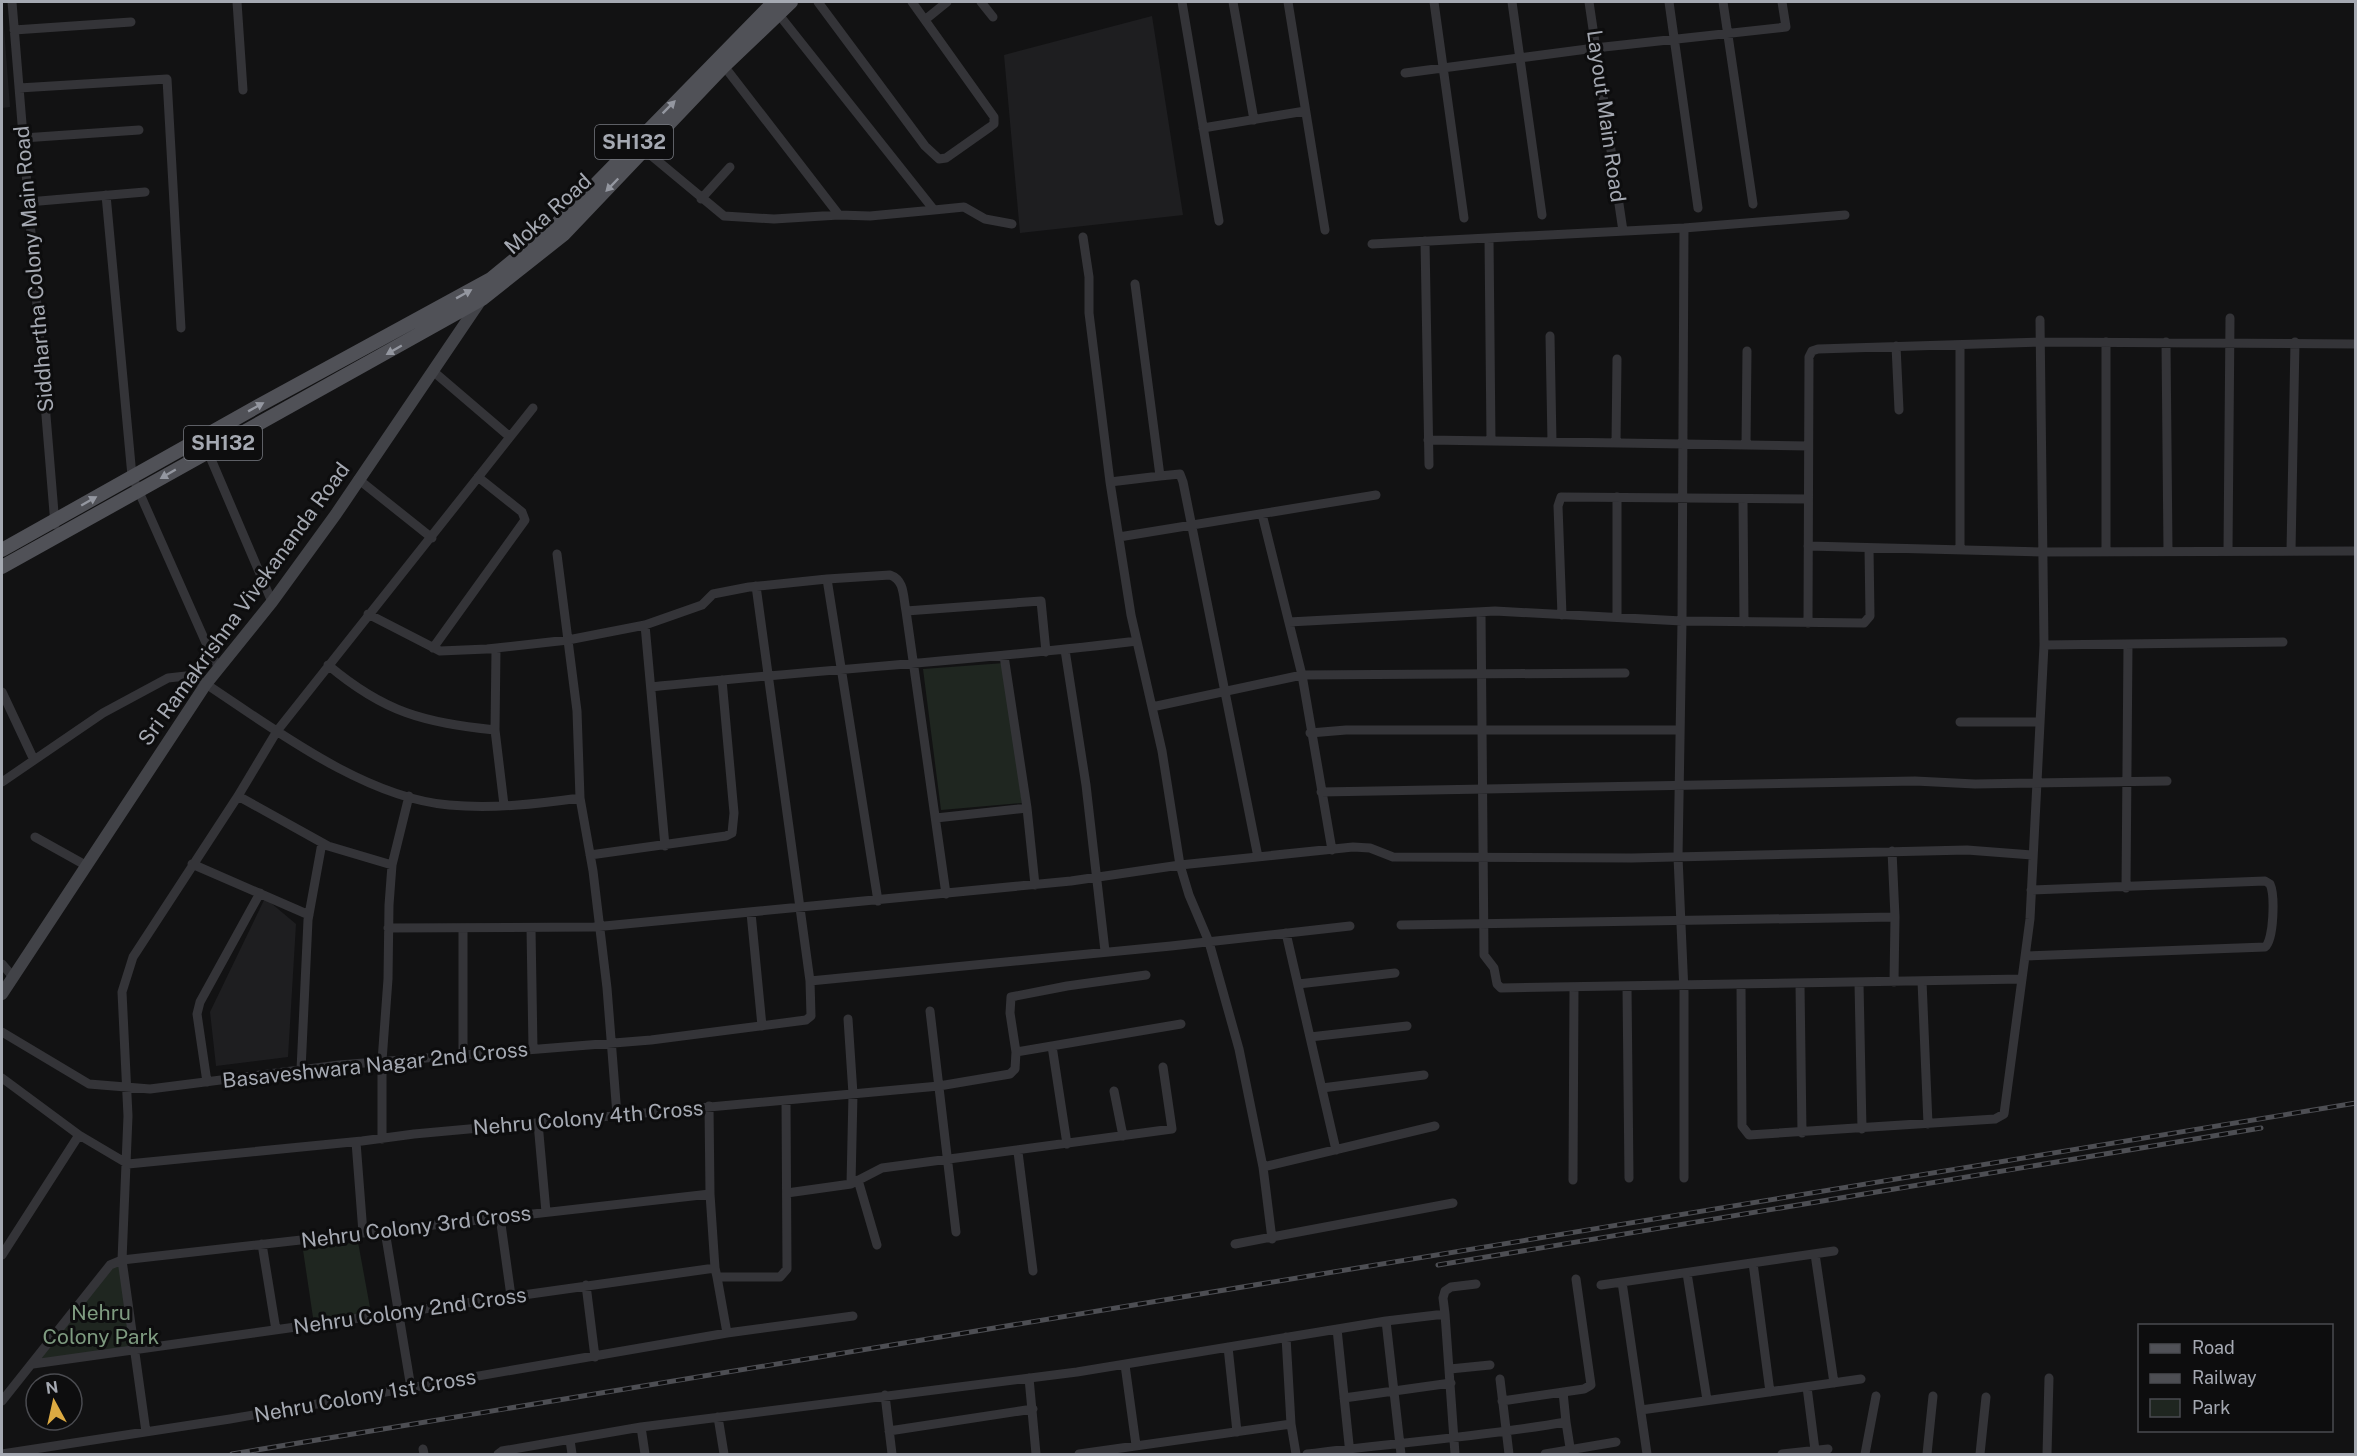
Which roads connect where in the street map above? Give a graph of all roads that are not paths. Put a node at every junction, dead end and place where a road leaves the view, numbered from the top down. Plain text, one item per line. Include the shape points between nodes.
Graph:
1 (12, 2) edge
2 (237, 2) edge
3 (791, 2) edge
4 (818, 2) edge
5 (912, 2) edge
6 (947, 2) edge
7 (981, 2) edge
8 (1182, 2) edge
9 (1233, 2) edge
10 (1288, 2) edge
11 (1434, 2) edge
12 (1512, 2) edge
13 (1589, 2) edge
14 (1669, 2) edge
15 (1723, 2) edge
16 (1782, 2) edge
17 (774, 7) edge
18 (993, 17) dead end
19 (926, 19) junction
20 (131, 22) dead end
21 (14, 30) junction
22 (1727, 32) junction
23 (1674, 39) junction
24 (1595, 48) junction
25 (1520, 59) junction
26 (724, 66) junction
27 (1444, 68) junction
28 (1405, 73) dead end
29 (19, 87) junction
30 (243, 90) dead end
31 (1305, 111) junction
32 (1254, 120) junction
33 (1203, 128) junction
34 (139, 130) dead end
35 (23, 138) junction
36 (640, 145) junction
37 (730, 167) dead end
38 (145, 192) dead end
39 (106, 195) junction
40 (701, 199) junction
41 (28, 202) junction
42 (1753, 204) dead end
43 (1698, 208) dead end
44 (934, 210) junction
45 (839, 215) junction
46 (1542, 215) dead end
47 (1845, 215) dead end
48 (1464, 218) dead end
49 (1219, 221) dead end
50 (1012, 224) dead end
51 (1684, 228) junction
52 (1325, 230) dead end
53 (1623, 231) junction
54 (1083, 237) dead end
55 (1489, 238) junction
56 (1425, 241) junction
57 (1372, 244) dead end
58 (491, 279) junction
59 (1135, 285) dead end
60 (482, 299) junction
61 (441, 315) junction
62 (2230, 318) dead end
63 (2040, 320) dead end
64 (181, 328) dead end
65 (1550, 336) dead end
66 (2040, 342) junction
67 (2106, 342) junction
68 (2166, 342) junction
69 (2230, 342) junction
70 (2295, 342) junction
71 (2355, 344) edge
72 (1960, 345) junction
73 (1896, 346) junction
74 (1747, 351) dead end
75 (1617, 358) dead end
76 (434, 372) junction
77 (532, 408) dead end
78 (1899, 410) dead end
79 (510, 437) junction
80 (1428, 440) junction
81 (1491, 441) junction
82 (1552, 442) junction
83 (1616, 443) junction
84 (1683, 444) junction
85 (1746, 445) junction
86 (1808, 447) junction
87 (208, 452) junction
88 (1429, 465) dead end
89 (132, 476) junction
90 (1160, 476) junction
91 (478, 477) junction
92 (357, 479) junction
93 (1110, 482) junction
94 (138, 492) junction
95 (1376, 495) dead end
96 (1617, 497) junction
97 (1683, 498) junction
98 (1743, 499) junction
99 (1808, 499) junction
100 (1262, 514) junction
101 (54, 521) junction
102 (1192, 527) junction
103 (56, 537) junction
104 (1119, 537) junction
105 (432, 538) junction
106 (1808, 546) junction
107 (1869, 548) junction
108 (2, 550) edge
109 (1960, 550) junction
110 (2106, 551) junction
111 (2168, 551) junction
112 (2228, 551) junction
113 (2291, 551) junction
114 (2355, 551) edge
115 (2042, 552) junction
116 (557, 554) dead end
117 (2, 567) edge
118 (826, 579) junction
119 (756, 586) junction
120 (272, 602) junction
121 (906, 611) junction
122 (1481, 612) junction
123 (368, 614) junction
124 (1562, 615) junction
125 (1617, 618) junction
126 (1682, 621) junction
127 (1289, 622) junction
128 (1744, 622) junction
129 (1808, 623) junction
130 (645, 625) junction
131 (568, 640) junction
132 (1137, 641) junction
133 (2283, 642) dead end
134 (2128, 644) junction
135 (2044, 645) junction
136 (433, 648) junction
137 (496, 649) junction
138 (1065, 650) junction
139 (1046, 652) junction
140 (1004, 656) junction
141 (221, 665) junction
142 (328, 665) junction
143 (914, 665) junction
144 (840, 668) junction
145 (1625, 673) dead end
146 (1482, 674) junction
147 (769, 675) junction
148 (1302, 675) junction
149 (722, 680) junction
150 (206, 684) junction
151 (651, 687) junction
152 (2, 692) edge
153 (1224, 692) junction
154 (1152, 707) junction
155 (1960, 722) dead end
156 (2040, 722) junction
157 (1680, 729) junction
158 (495, 730) junction
159 (1483, 730) junction
160 (277, 731) junction
161 (1310, 733) junction
162 (34, 760) junction
163 (2167, 781) dead end
164 (2, 782) edge
165 (2125, 783) junction
166 (2036, 784) junction
167 (1679, 787) junction
168 (1483, 789) junction
169 (1321, 792) junction
170 (238, 796) junction
171 (409, 796) junction
172 (580, 798) junction
173 (504, 805) junction
174 (1027, 808) junction
175 (936, 818) junction
176 (35, 837) dead end
177 (322, 843) junction
178 (665, 846) junction
179 (1332, 850) junction
180 (1892, 851) junction
181 (590, 855) junction
182 (2032, 855) junction
183 (1258, 857) junction
184 (1483, 857) junction
185 (1678, 857) junction
186 (192, 864) junction
187 (392, 865) junction
188 (1180, 865) junction
189 (87, 866) junction
190 (1097, 877) junction
191 (1035, 885) junction
192 (2126, 888) junction
193 (2031, 890) junction
194 (260, 893) junction
195 (946, 894) junction
196 (878, 901) junction
197 (800, 908) junction
198 (751, 913) junction
199 (309, 915) junction
200 (1895, 917) junction
201 (1679, 922) junction
202 (1484, 924) junction
203 (1401, 925) dead end
204 (1350, 926) dead end
205 (598, 927) junction
206 (388, 928) junction
207 (463, 928) junction
208 (531, 928) junction
209 (1286, 933) junction
210 (1209, 942) junction
211 (1105, 951) junction
212 (2025, 956) junction
213 (2, 964) edge
214 (1395, 973) dead end
215 (1146, 975) dead end
216 (13, 977) junction
217 (2022, 979) junction
218 (810, 981) junction
219 (1922, 981) junction
220 (1894, 982) junction
221 (1859, 983) junction
222 (1298, 984) junction
223 (1800, 984) junction
224 (1741, 985) junction
225 (1627, 987) junction
226 (1684, 987) junction
227 (1575, 988) junction
228 (2, 994) edge
229 (930, 1011) dead end
230 (848, 1019) dead end
231 (1181, 1024) dead end
232 (762, 1026) junction
233 (1407, 1026) dead end
234 (2, 1032) edge
235 (1310, 1037) junction
236 (611, 1043) junction
237 (1052, 1046) junction
238 (533, 1049) junction
239 (1016, 1052) junction
240 (463, 1055) junction
241 (382, 1061) junction
242 (1163, 1067) dead end
243 (301, 1070) junction
244 (1424, 1075) dead end
245 (2, 1078) edge
246 (207, 1082) junction
247 (939, 1086) junction
248 (1322, 1088) junction
249 (127, 1089) junction
250 (1114, 1091) dead end
251 (853, 1094) junction
252 (786, 1101) junction
253 (709, 1106) junction
254 (617, 1115) junction
255 (538, 1123) junction
256 (1928, 1124) junction
257 (1435, 1126) dead end
258 (1862, 1129) junction
259 (1802, 1133) junction
260 (79, 1135) junction
261 (1123, 1136) junction
262 (382, 1138) junction
263 (356, 1142) junction
264 (1067, 1144) junction
265 (1336, 1150) junction
266 (1018, 1152) junction
267 (948, 1160) junction
268 (128, 1164) junction
269 (1263, 1167) junction
270 (1684, 1178) dead end
271 (1629, 1179) dead end
272 (1573, 1180) dead end
273 (854, 1182) junction
274 (787, 1193) junction
275 (710, 1194) junction
276 (1453, 1203) dead end
277 (546, 1212) junction
278 (500, 1217) junction
279 (385, 1231) junction
280 (956, 1232) dead end
281 (363, 1233) junction
282 (1272, 1239) junction
283 (262, 1244) junction
284 (1235, 1244) dead end
285 (877, 1245) dead end
286 (1834, 1251) dead end
287 (1815, 1254) junction
288 (2, 1255) edge
289 (122, 1255) junction
290 (1753, 1263) junction
291 (1033, 1271) dead end
292 (716, 1273) junction
293 (1687, 1273) junction
294 (1576, 1279) dead end
295 (1623, 1282) junction
296 (1476, 1284) dead end
297 (586, 1285) junction
298 (1601, 1285) dead end
299 (511, 1296) junction
300 (399, 1312) junction
301 (1445, 1314) junction
302 (853, 1316) dead end
303 (1386, 1321) junction
304 (1337, 1329) junction
305 (276, 1330) junction
306 (727, 1333) junction
307 (1286, 1337) junction
308 (1228, 1347) junction
309 (136, 1351) junction
310 (596, 1357) junction
311 (33, 1364) junction
312 (1125, 1365) junction
313 (1490, 1365) dead end
314 (1450, 1369) junction
315 (1029, 1378) junction
316 (2049, 1378) dead end
317 (1500, 1379) dead end
318 (1861, 1379) dead end
319 (1451, 1383) junction
320 (1834, 1383) junction
321 (1807, 1387) junction
322 (411, 1388) junction
323 (1394, 1392) junction
324 (1563, 1392) junction
325 (1770, 1392) junction
326 (885, 1395) junction
327 (1876, 1396) dead end
328 (1933, 1396) dead end
329 (1986, 1397) dead end
330 (1344, 1398) junction
331 (1707, 1400) junction
332 (2, 1401) edge
333 (1502, 1401) junction
334 (1033, 1409) junction
335 (1641, 1410) junction
336 (718, 1417) junction
337 (1566, 1422) junction
338 (1291, 1424) junction
339 (640, 1427) junction
340 (889, 1431) junction
341 (146, 1432) junction
342 (1238, 1432) junction
343 (1505, 1433) junction
344 (1454, 1439) junction
345 (570, 1440) junction
346 (1400, 1442) junction
347 (1616, 1442) dead end
348 (1136, 1445) junction
349 (1828, 1449) dead end
350 (1815, 1450) junction
351 (1350, 1452) edge
352 (1571, 1453) edge
353 (2, 1454) edge
354 (498, 1455) edge
355 (572, 1455) edge
356 (645, 1455) edge
357 (724, 1455) edge
358 (892, 1455) edge
359 (1036, 1455) edge
360 (1079, 1455) edge
361 (1296, 1455) edge
362 (1307, 1455) edge
363 (1401, 1455) edge
364 (1455, 1455) edge
365 (1509, 1455) edge
366 (1545, 1455) edge
367 (1647, 1455) edge
368 (1782, 1455) edge
369 (1864, 1455) edge
370 (1927, 1455) edge
371 (1980, 1455) edge
372 (2047, 1455) edge

1 - 21 street, Siddhartha Colony Main Road
2 - 30 street
3 - 17 main road, Moka Road / SH132
4 - 19 street via 925,146 939,159 994,124 994,117
5 - 19 street
6 - 19 street
7 - 18 street
8 - 33 street
9 - 32 street
10 - 31 street
11 - 27 street
12 - 25 street
13 - 24 street, Layout Main Road
14 - 23 street
15 - 22 street
16 - 22 street via 1786,27
17 - 26 main road, Moka Road / SH132
36 -> 17 main road, Moka Road / SH132
17 - 44 street
20 - 21 street
21 - 29 street, Siddhartha Colony Main Road
22 - 23 street
22 - 42 street
23 - 24 street
23 - 43 street
24 - 25 street
24 - 53 street, Layout Main Road
25 - 27 street
25 - 46 street
26 - 36 main road, Moka Road / SH132
26 - 45 street
27 - 28 street
27 - 48 street
29 - 35 street, Siddhartha Colony Main Road
29 - 64 street via 166,79
31 - 32 street
31 - 52 street
32 - 33 street
33 - 49 street
34 - 35 street
35 - 41 street, Siddhartha Colony Main Road
36 - 40 street
36 - 58 main road, Moka Road / SH132 via 553,228
36 -> 60 main road, Moka Road / SH132 via 564,234
37 - 40 street
38 - 39 street
39 - 41 street
39 - 89 street
40 - 45 street via 724,216 736,219
41 - 101 street, Siddhartha Colony Main Road
44 - 45 street
44 - 50 street via 964,207 986,219
47 - 51 street
51 - 53 street
51 - 84 street
53 - 55 street
54 - 93 street
55 - 56 street
55 - 81 street
56 - 57 street
56 - 80 street
58 - 60 main road, Sri Ramakrishna Vivekananda Road
61 -> 58 main road, SH132
59 - 90 street
60 - 61 main road, SH132
60 - 76 main road, Sri Ramakrishna Vivekananda Road
61 -> 87 main road, SH132
89 -> 61 main road, SH132
62 - 69 street
63 - 66 street
65 - 82 street
66 - 67 street
66 - 72 street
66 - 115 street
67 - 68 street
67 - 110 street
68 - 69 street
68 - 111 street
69 - 70 street
69 - 112 street
70 - 71 street
70 - 113 street
72 - 73 street
72 - 109 street
73 - 78 street
73 - 86 street via 1812,351
74 - 85 street
75 - 83 street
76 - 79 street
76 - 92 main road, Sri Ramakrishna Vivekananda Road
77 - 79 street
79 - 91 street
80 - 81 street
80 - 88 street
81 - 82 street
82 - 83 street
83 - 84 street
84 - 85 street
84 - 97 street
85 - 86 street
86 - 99 street
87 -> 94 main road, SH132
87 - 120 street
89 - 94 street
101 -> 89 main road, SH132
90 - 93 street
90 - 102 street via 1180,474
91 - 105 street
91 - 136 street via 522,512 525,520
92 - 105 street
92 - 120 main road, Sri Ramakrishna Vivekananda Road
93 - 104 street
94 - 103 main road, SH132
94 - 141 street via 214,661
95 - 100 street
96 - 97 street
96 - 124 street via 1567,497 1559,501
96 - 125 street
97 - 98 street
97 - 126 street
98 - 99 street
98 - 128 street
99 - 106 street
100 - 102 street
100 - 127 street
101 - 103 street, Siddhartha Colony Main Road
101 - 108 main road, SH132
102 - 104 street
102 - 153 street
103 - 117 main road, SH132
104 - 132 street
105 - 123 street
106 - 107 street
106 - 129 street
107 - 109 street
107 - 129 street via 1868,620
109 - 115 street
110 - 111 street
110 - 115 street
111 - 112 street
112 - 113 street
113 - 114 street
115 - 135 street
116 - 131 street
118 - 119 street
118 - 121 street via 890,574 901,584
118 - 144 street
119 - 130 street via 713,594 702,605
119 - 147 street
120 - 141 main road, Sri Ramakrishna Vivekananda Road
121 - 139 street via 1041,601
121 - 143 street
122 - 124 street
122 - 127 street
122 - 146 street
123 - 136 street
123 - 142 street
124 - 125 street
125 - 126 street
126 - 128 street
126 - 157 street
127 - 148 street
128 - 129 street
130 - 131 street
130 - 151 street
131 - 137 street
131 - 172 street via 577,711
132 - 138 street
132 - 154 street
133 - 134 street
134 - 135 street
134 - 165 street
135 - 156 street
136 - 137 street
137 - 158 street
138 - 139 street
138 - 190 street
139 - 140 street
140 - 143 street
140 - 174 street
141 - 150 main road, Sri Ramakrishna Vivekananda Road
142 - 158 street via 369,696 398,711 449,726
142 - 160 street
143 - 144 street
143 - 175 street
144 - 147 street
144 - 196 street
145 - 146 street
146 - 148 street
146 - 159 street
147 - 149 street
147 - 197 street
148 - 153 street
148 - 161 street
149 - 151 street
149 - 178 street via 734,813 732,833
150 - 160 street
150 - 162 street via 186,676 168,678 103,713
150 - 189 main road, Sri Ramakrishna Vivekananda Road
151 - 178 street
152 - 162 street
153 - 154 street
153 - 183 street
154 - 188 street
155 - 156 street
156 - 166 street
157 - 159 street
157 - 167 street
158 - 173 street
159 - 161 street
159 - 168 street
160 - 170 street
160 - 171 street via 359,778
161 - 169 street
162 - 164 street
163 - 165 street
165 - 166 street
165 - 192 street
166 - 167 street via 1915,781
166 - 182 street
167 - 168 street
167 - 185 street
168 - 169 street
168 - 184 street
169 - 179 street
170 - 177 street
170 - 186 street
171 - 173 street via 449,805
171 - 187 street
172 - 173 street
172 - 181 street
174 - 175 street
174 - 191 street
175 - 195 street
176 - 189 street
177 - 187 street
177 - 199 street
178 - 181 street
179 - 183 street
179 - 184 street via 1370,848 1393,857
180 - 182 street via 1967,850
180 - 185 street
180 - 200 street
181 - 205 street
182 - 193 street
183 - 188 street
184 - 185 street
184 - 202 street
185 - 201 street
186 - 194 street
186 - 249 street via 126,974 122,1006
187 - 206 street
188 - 190 street
188 - 210 street
189 - 216 main road, Sri Ramakrishna Vivekananda Road
190 - 191 street
190 - 211 street
191 - 195 street
192 - 193 street
192 - 212 street via 2265,880 2273,894 2271,939 2265,947
193 - 212 street
194 - 199 street
194 - 246 street via 200,1002 197,1014
195 - 196 street
196 - 197 street
197 - 198 street
197 - 218 street
198 - 205 street
198 - 232 street
199 - 243 street
200 - 201 street
200 - 220 street
201 - 202 street
201 - 226 street
202 - 203 street
202 - 227 street via 1484,955 1501,988
204 - 209 street
205 - 208 street
205 - 236 street
206 - 207 street
206 - 241 street
207 - 208 street
207 - 240 street
208 - 238 street
209 - 210 street
209 - 222 street
210 - 211 street
210 - 269 street via 1239,1049
211 - 218 street
212 - 217 street
213 - 216 street
214 - 222 street
215 - 239 street via 1011,998
216 - 228 main road, Sri Ramakrishna Vivekananda Road
217 - 219 street
217 - 256 street via 2004,1114 1995,1119
218 - 232 street, Basaveshwara Nagar 2nd Cross via 812,1017
219 - 220 street
219 - 256 street
220 - 221 street
221 - 223 street
221 - 258 street
222 - 235 street
223 - 224 street
223 - 259 street
224 - 226 street
224 - 259 street via 1744,1132 1756,1136
225 - 226 street
225 - 227 street
225 - 271 street
226 - 270 street
227 - 272 street
229 - 247 street
230 - 251 street
231 - 237 street
232 - 236 street, Basaveshwara Nagar 2nd Cross
233 - 235 street
234 - 249 street, Basaveshwara Nagar 2nd Cross via 78,1079
235 - 248 street
236 - 238 street, Basaveshwara Nagar 2nd Cross
236 - 254 street
237 - 239 street
237 - 264 street
238 - 240 street, Basaveshwara Nagar 2nd Cross
239 - 247 street, Nehru Colony 4th Cross via 1015,1069 1010,1074
240 - 241 street, Basaveshwara Nagar 2nd Cross
241 - 243 street, Basaveshwara Nagar 2nd Cross
241 - 262 street
242 - 261 street via 1172,1129
243 - 246 street, Basaveshwara Nagar 2nd Cross
244 - 248 street
245 - 260 street
246 - 249 street, Basaveshwara Nagar 2nd Cross
247 - 251 street, Nehru Colony 4th Cross
247 - 267 street
248 - 265 street
249 - 268 street
250 - 261 street
251 - 252 street, Nehru Colony 4th Cross
251 - 273 street
252 - 253 street, Nehru Colony 4th Cross
252 - 274 street
253 - 254 street, Nehru Colony 4th Cross
253 - 275 street
254 - 255 street, Nehru Colony 4th Cross
255 - 262 street, Nehru Colony 4th Cross
255 - 277 street
256 - 258 street
257 - 265 street
258 - 259 street
260 - 268 street
260 - 288 street
261 - 264 street
262 - 263 street, Nehru Colony 4th Cross
263 - 268 street, Nehru Colony 4th Cross
263 - 281 street
264 - 266 street
265 - 269 street
266 - 267 street
266 - 291 street
267 - 273 street via 882,1168
267 - 280 street
268 - 289 street
269 - 282 street
273 - 274 street
273 - 285 street
274 - 292 street, Nehru Colony 2nd Cross via 787,1269 780,1277
275 - 277 street, Nehru Colony 3rd Cross
275 - 292 street
276 - 282 street
277 - 278 street, Nehru Colony 3rd Cross
278 - 279 street, Nehru Colony 3rd Cross
278 - 299 street
279 - 281 street, Nehru Colony 3rd Cross
279 - 300 street
281 - 283 street, Nehru Colony 3rd Cross
282 - 284 street
283 - 289 street, Nehru Colony 3rd Cross
283 - 305 street
286 - 287 street
287 - 290 street
287 - 320 street
289 - 309 street
289 - 311 street
290 - 293 street
290 - 325 street
292 - 297 street, Nehru Colony 2nd Cross
292 - 306 street
293 - 295 street
293 - 331 street
294 - 324 street via 1590,1385
295 - 298 street
295 - 335 street
296 - 301 street via 1445,1291
297 - 299 street, Nehru Colony 2nd Cross
297 - 310 street
299 - 300 street, Nehru Colony 2nd Cross
300 - 305 street, Nehru Colony 2nd Cross
300 - 322 street
301 - 303 street
301 - 314 street
302 - 306 street, Nehru Colony 1st Cross
303 - 304 street
303 - 323 street
304 - 307 street
304 - 330 street
305 - 309 street, Nehru Colony 2nd Cross
306 - 310 street, Nehru Colony 1st Cross
307 - 308 street
307 - 338 street
308 - 312 street
308 - 342 street
309 - 311 street, Nehru Colony 2nd Cross
309 - 341 street
310 - 322 street, Nehru Colony 1st Cross
311 - 332 street
312 - 315 street
312 - 348 street
313 - 314 street
314 - 319 street
315 - 326 street
315 - 334 street
316 - 372 street
317 - 333 street
318 - 320 street
319 - 323 street
319 - 344 street
320 - 321 street
321 - 325 street
321 - 350 street
322 - 341 street, Nehru Colony 1st Cross
323 - 330 street
323 - 346 street
324 - 333 street
324 - 337 street
325 - 331 street
326 - 336 street
326 - 340 street
327 - 369 street
328 - 370 street
329 - 371 street
330 - 351 street
331 - 335 street
333 - 343 street
334 - 340 street
334 - 359 street
335 - 367 street
336 - 339 street
336 - 357 street
337 - 343 street
337 - 352 street
338 - 342 street
338 - 361 street
339 - 345 street
339 - 356 street
340 - 358 street
341 - 353 street, Nehru Colony 1st Cross
342 - 348 street
343 - 344 street
343 - 365 street
344 - 346 street
344 - 364 street
345 - 354 street via 502,1451
345 - 355 street
346 - 351 street
346 - 363 street
347 - 352 street
348 - 360 street
349 - 350 street
350 - 368 street
351 - 362 street
352 - 366 street

